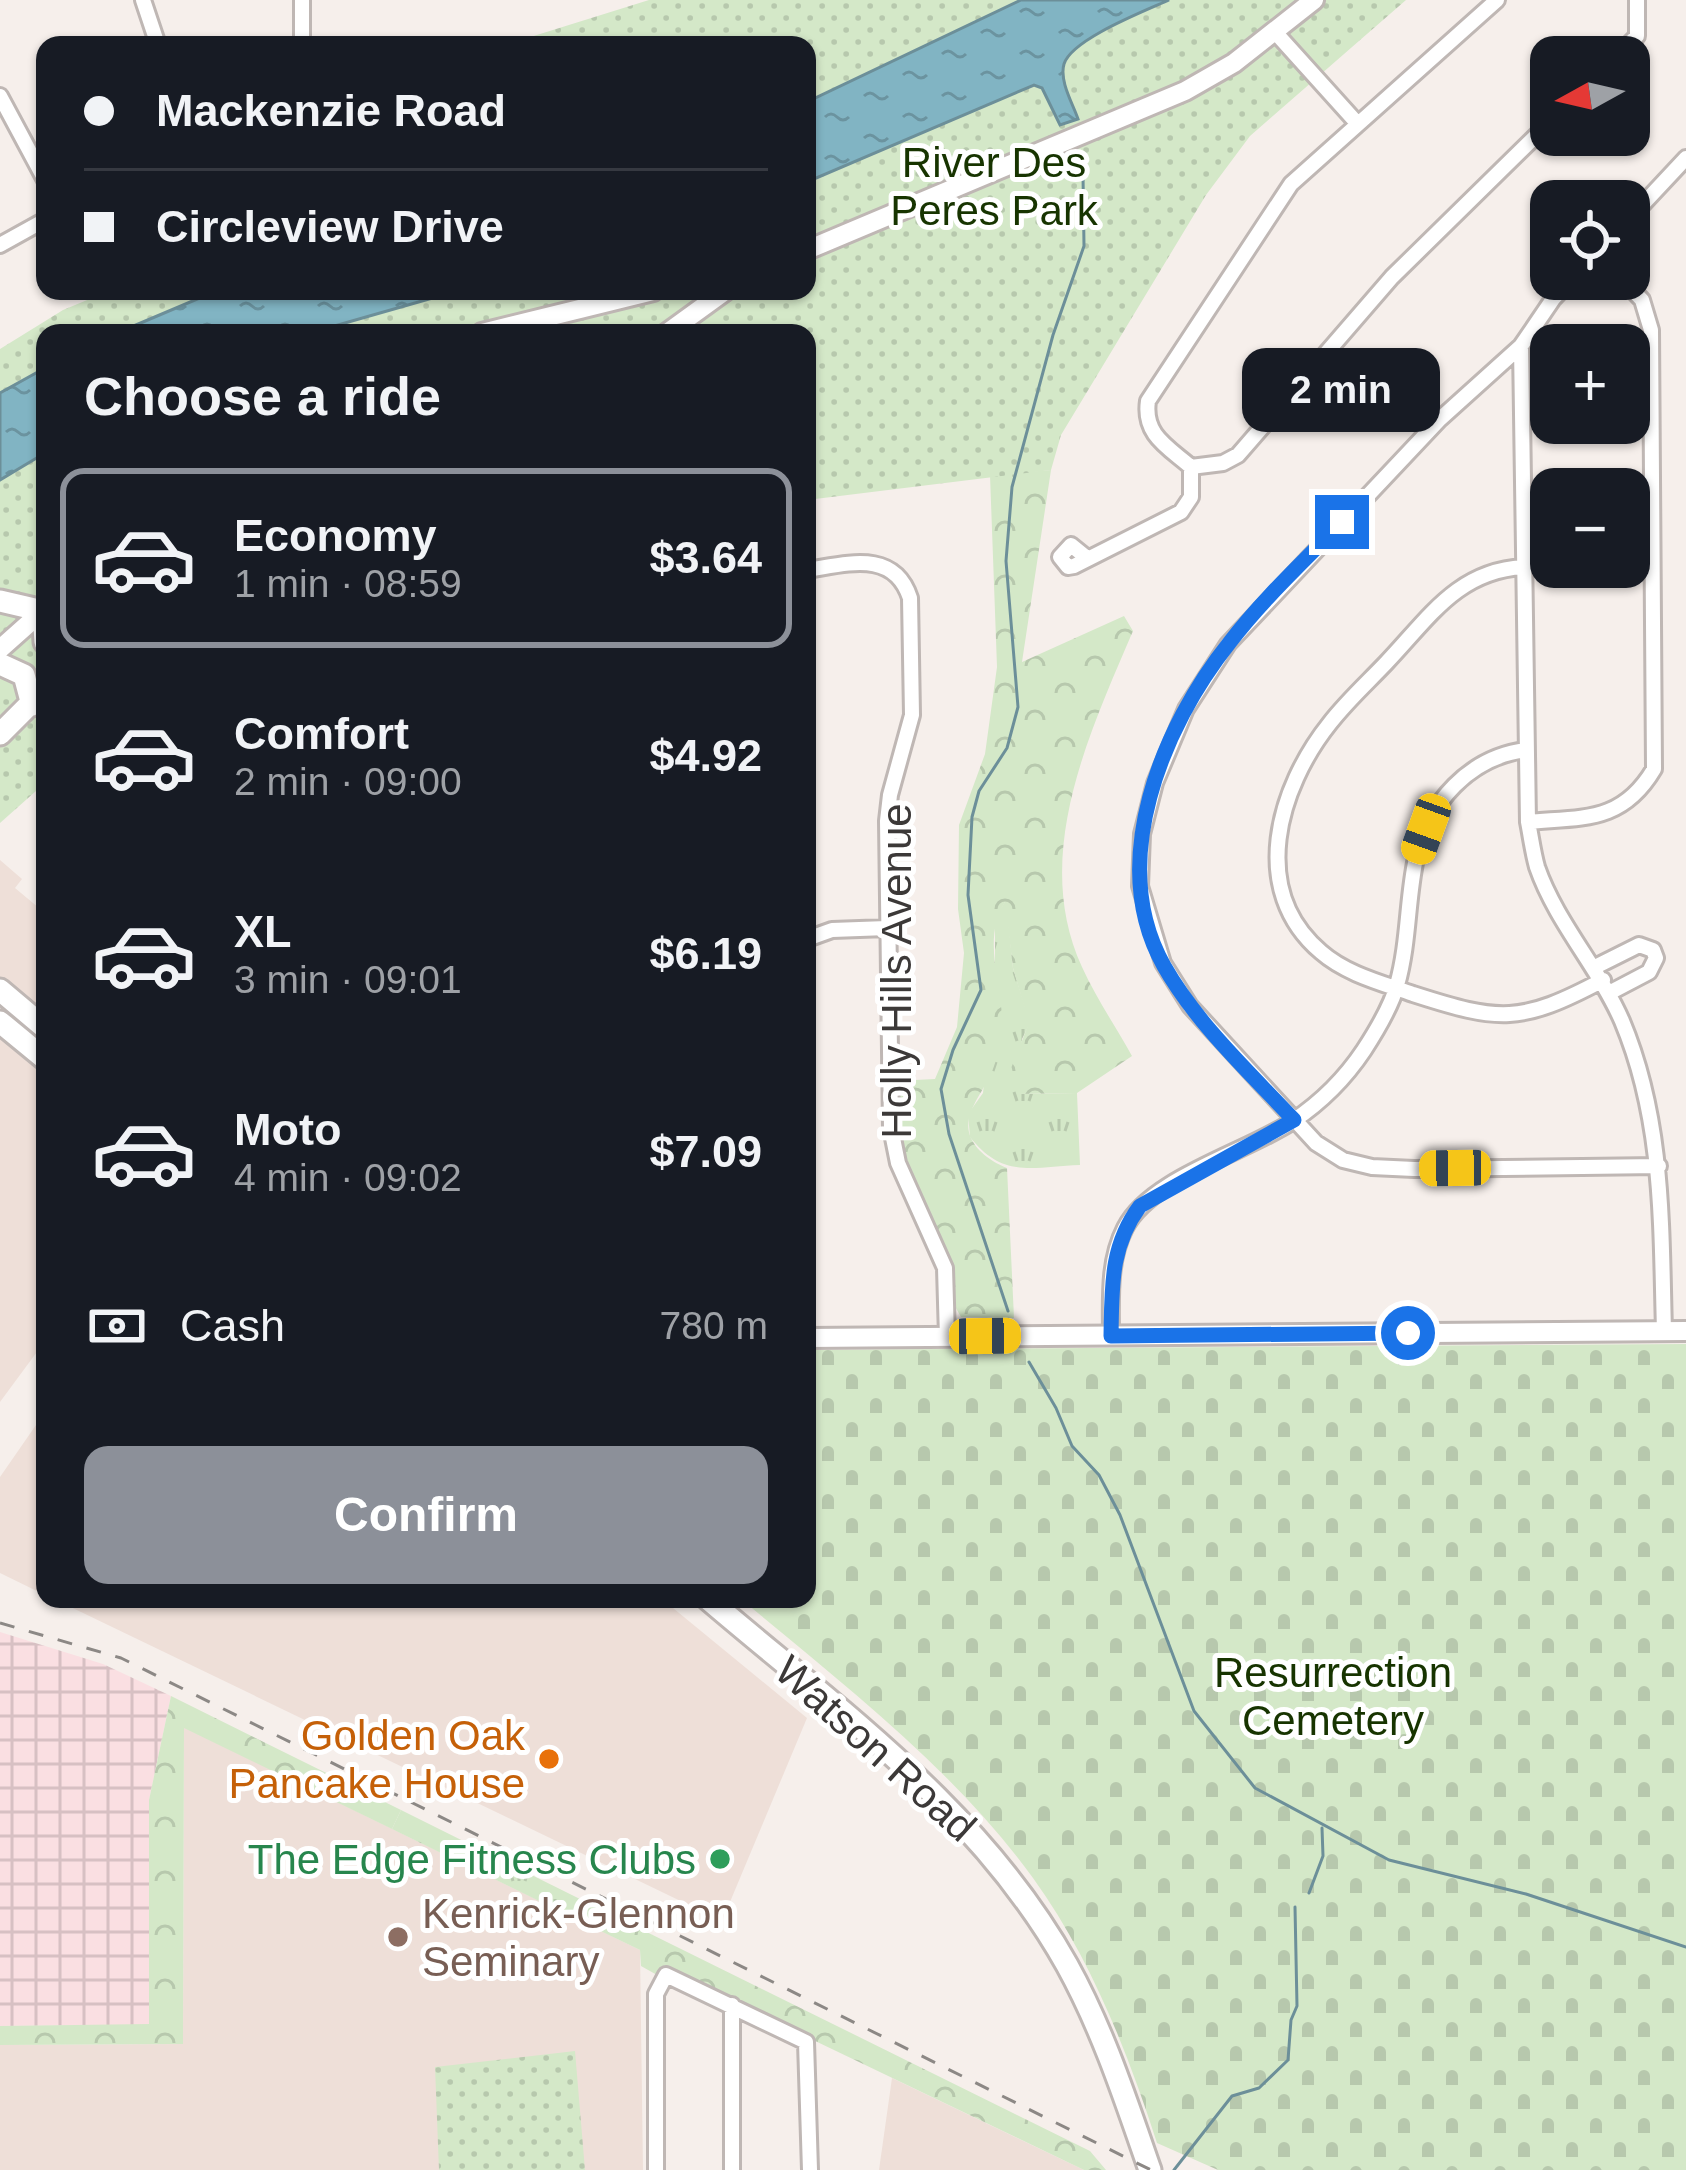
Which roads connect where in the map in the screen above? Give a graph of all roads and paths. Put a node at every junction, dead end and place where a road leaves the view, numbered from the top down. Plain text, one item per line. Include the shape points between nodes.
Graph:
1 (142, 0) edge
2 (302, 0) edge
3 (1314, 0) edge
4 (1497, 0) edge
5 (1637, 0) edge
6 (1275, 32) junction
7 (155, 36) edge
8 (302, 36) edge
9 (1636, 36) edge
10 (0, 96) edge
11 (1357, 123) junction
12 (1530, 142) edge
13 (1686, 158) edge
14 (36, 163) edge
15 (1650, 197) edge
16 (36, 225) edge
17 (0, 245) edge
18 (816, 246) edge
19 (616, 300) edge
20 (713, 300) edge
21 (1551, 300) edge
22 (1642, 300) edge
23 (519, 324) edge
24 (679, 324) edge
25 (1521, 346) junction
26 (1191, 466) junction
27 (1087, 558) dead end
28 (1523, 567) junction
29 (816, 569) edge
30 (0, 602) edge
31 (36, 609) edge
32 (36, 617) edge
33 (0, 650) edge
34 (0, 664) edge
35 (36, 693) edge
36 (36, 700) edge
37 (0, 734) edge
38 (1526, 750) junction
39 (1528, 822) junction
40 (887, 928) junction
41 (816, 936) edge
42 (1602, 980) junction
43 (1396, 988) junction
44 (0, 991) edge
45 (36, 1021) edge
46 (0, 1022) edge
47 (36, 1052) edge
48 (1294, 1120) junction
49 (1659, 1166) junction
50 (1664, 1331) junction
51 (1686, 1331) edge
52 (1111, 1336) junction
53 (947, 1337) junction
54 (816, 1338) edge
55 (719, 1608) edge
56 (732, 2005) junction
57 (656, 2170) edge
58 (732, 2170) edge
59 (810, 2170) edge
60 (1150, 2170) edge

1 - 7 street
2 - 8 street
3 - 6 main road
4 - 11 street
5 - 9 street
6 - 11 street
6 - 18 main road via 1199,84
10 - 14 street
11 - 26 street via 1291,184 1148,401 1151,432
12 - 26 street via 1392,277 1238,455
13 - 15 street
16 - 17 street
19 - 23 main road
20 - 24 main road
21 - 25 street
22 - 39 street via 1651,330 1654,769 1621,808
25 - 28 street
25 - 48 street via 1440,419 1228,644 1186,709 1155,783 1140,886 1162,963 1190,1006
26 - 27 street via 1191,497 1181,512
28 - 38 street
28 - 43 street via 1493,569 1454,591 1330,722 1281,812 1278,877 1303,932 1348,970
29 - 40 street, Holly Hills Avenue via 880,563 910,598 912,715 888,808
30 - 31 main road
32 - 33 main road
34 - 35 main road via 24,675
36 - 37 main road
38 - 39 street
38 - 43 street via 1488,758 1465,774 1426,829
39 - 42 street via 1537,868
40 - 41 street
40 - 53 street, Holly Hills Avenue via 891,1127 898,1163 945,1268
42 - 43 street via 1532,1013 1503,1016
42 - 49 street via 1637,1065
43 - 48 street via 1362,1052
44 - 45 main road
46 - 47 main road
48 - 49 street via 1343,1160 1372,1167
48 - 52 street via 1140,1206 1115,1252
49 - 50 street
50 - 51 main road
50 - 52 main road
52 - 53 main road
53 - 54 main road
55 - 60 main road, Watson Road via 919,1777 1001,1866 1085,2000
56 - 57 street via 666,1975 656,1994
56 - 58 street
56 - 59 street via 806,2042

